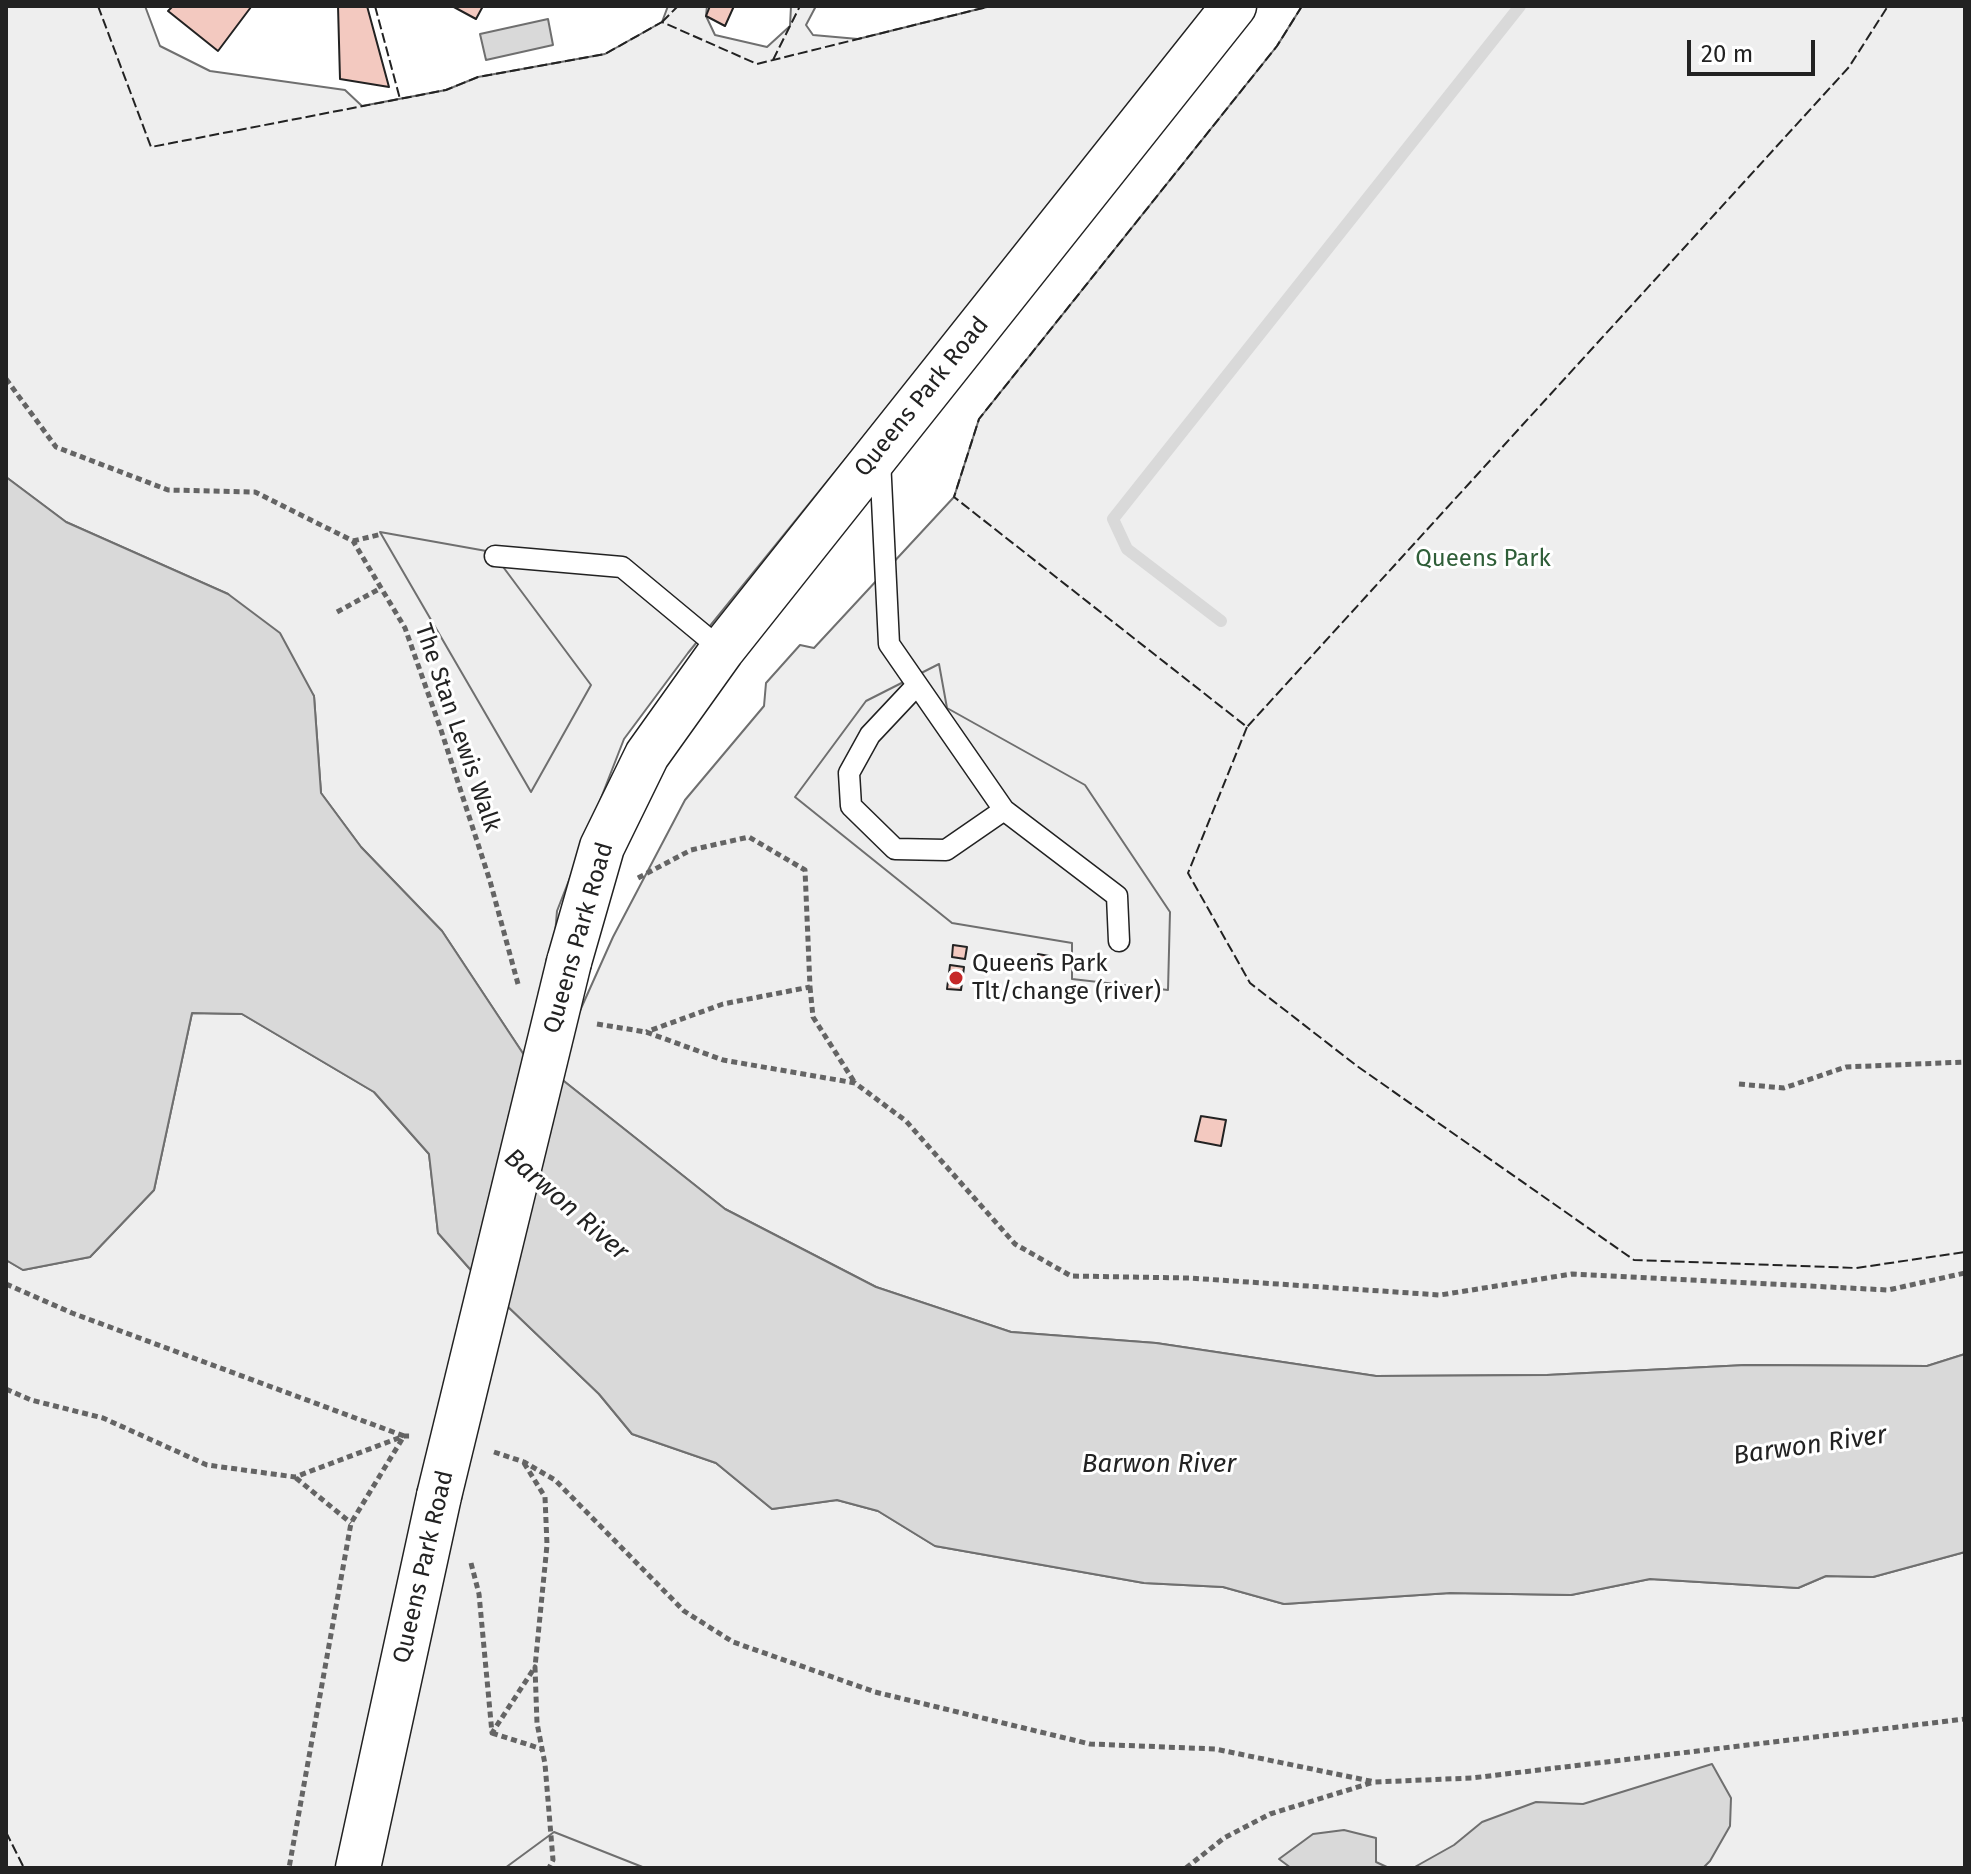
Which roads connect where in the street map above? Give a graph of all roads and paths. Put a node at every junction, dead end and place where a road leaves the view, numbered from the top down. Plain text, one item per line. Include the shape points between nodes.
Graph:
1 (1234, 6) edge
2 (6, 379) edge
3 (879, 451) junction
4 (382, 534) dead end
5 (353, 541) junction
6 (495, 556) dead end
7 (381, 588) junction
8 (337, 612) dead end
9 (722, 650) junction
10 (917, 685) junction
11 (1004, 810) junction
12 (628, 882) dead end
13 (1119, 941) dead end
14 (810, 987) junction
15 (522, 998) dead end
16 (591, 1022) dead end
17 (646, 1032) junction
18 (1965, 1062) edge
19 (855, 1083) junction
20 (1739, 1084) dead end
21 (1965, 1273) edge
22 (6, 1284) edge
23 (6, 1389) edge
24 (404, 1436) junction
25 (418, 1437) dead end
26 (485, 1449) dead end
27 (524, 1462) junction
28 (295, 1477) junction
29 (351, 1523) junction
30 (469, 1553) dead end
31 (535, 1667) junction
32 (1965, 1719) edge
33 (492, 1733) junction
34 (542, 1749) junction
35 (1375, 1782) junction
36 (289, 1868) edge
37 (358, 1868) edge
38 (549, 1868) edge
39 (1186, 1868) edge

1 - 3 main road, Queens Park Road
2 - 5 path via 56,447 168,490 255,492
3 - 9 main road, Queens Park Road
3 - 10 lane via 889,644
4 - 5 path
5 - 7 path, The Stan Lewis Walk
6 - 9 lane via 622,567
7 - 8 path
7 - 15 path, The Stan Lewis Walk via 405,628 441,730
9 - 37 main road, Queens Park Road, bridge via 647,755 602,847 439,1496
10 - 11 lane
10 - 11 lane via 870,735 849,773 851,806 895,849 946,850
11 - 13 lane via 1117,896
12 - 14 path via 691,850 749,837 805,870
14 - 17 path via 723,1004
14 - 19 path via 813,1017
16 - 17 path
17 - 19 path via 723,1060
18 - 20 path via 1846,1067 1784,1088
19 - 21 path via 906,1121 1015,1244 1071,1276 1189,1278 1440,1295 1572,1274 1888,1290
22 - 24 path
23 - 28 path via 103,1418 207,1465
24 - 25 path
24 - 28 path
24 - 29 path
26 - 27 path
27 - 31 path via 545,1497 547,1545
27 - 35 path via 555,1480 684,1611 733,1642 875,1692 1090,1744 1215,1749
28 - 29 path
29 - 36 path
30 - 33 path via 479,1594
31 - 33 path
31 - 34 path
32 - 35 path via 1472,1778
33 - 34 path
34 - 38 path via 553,1860
35 - 39 path via 1270,1814 1224,1838

